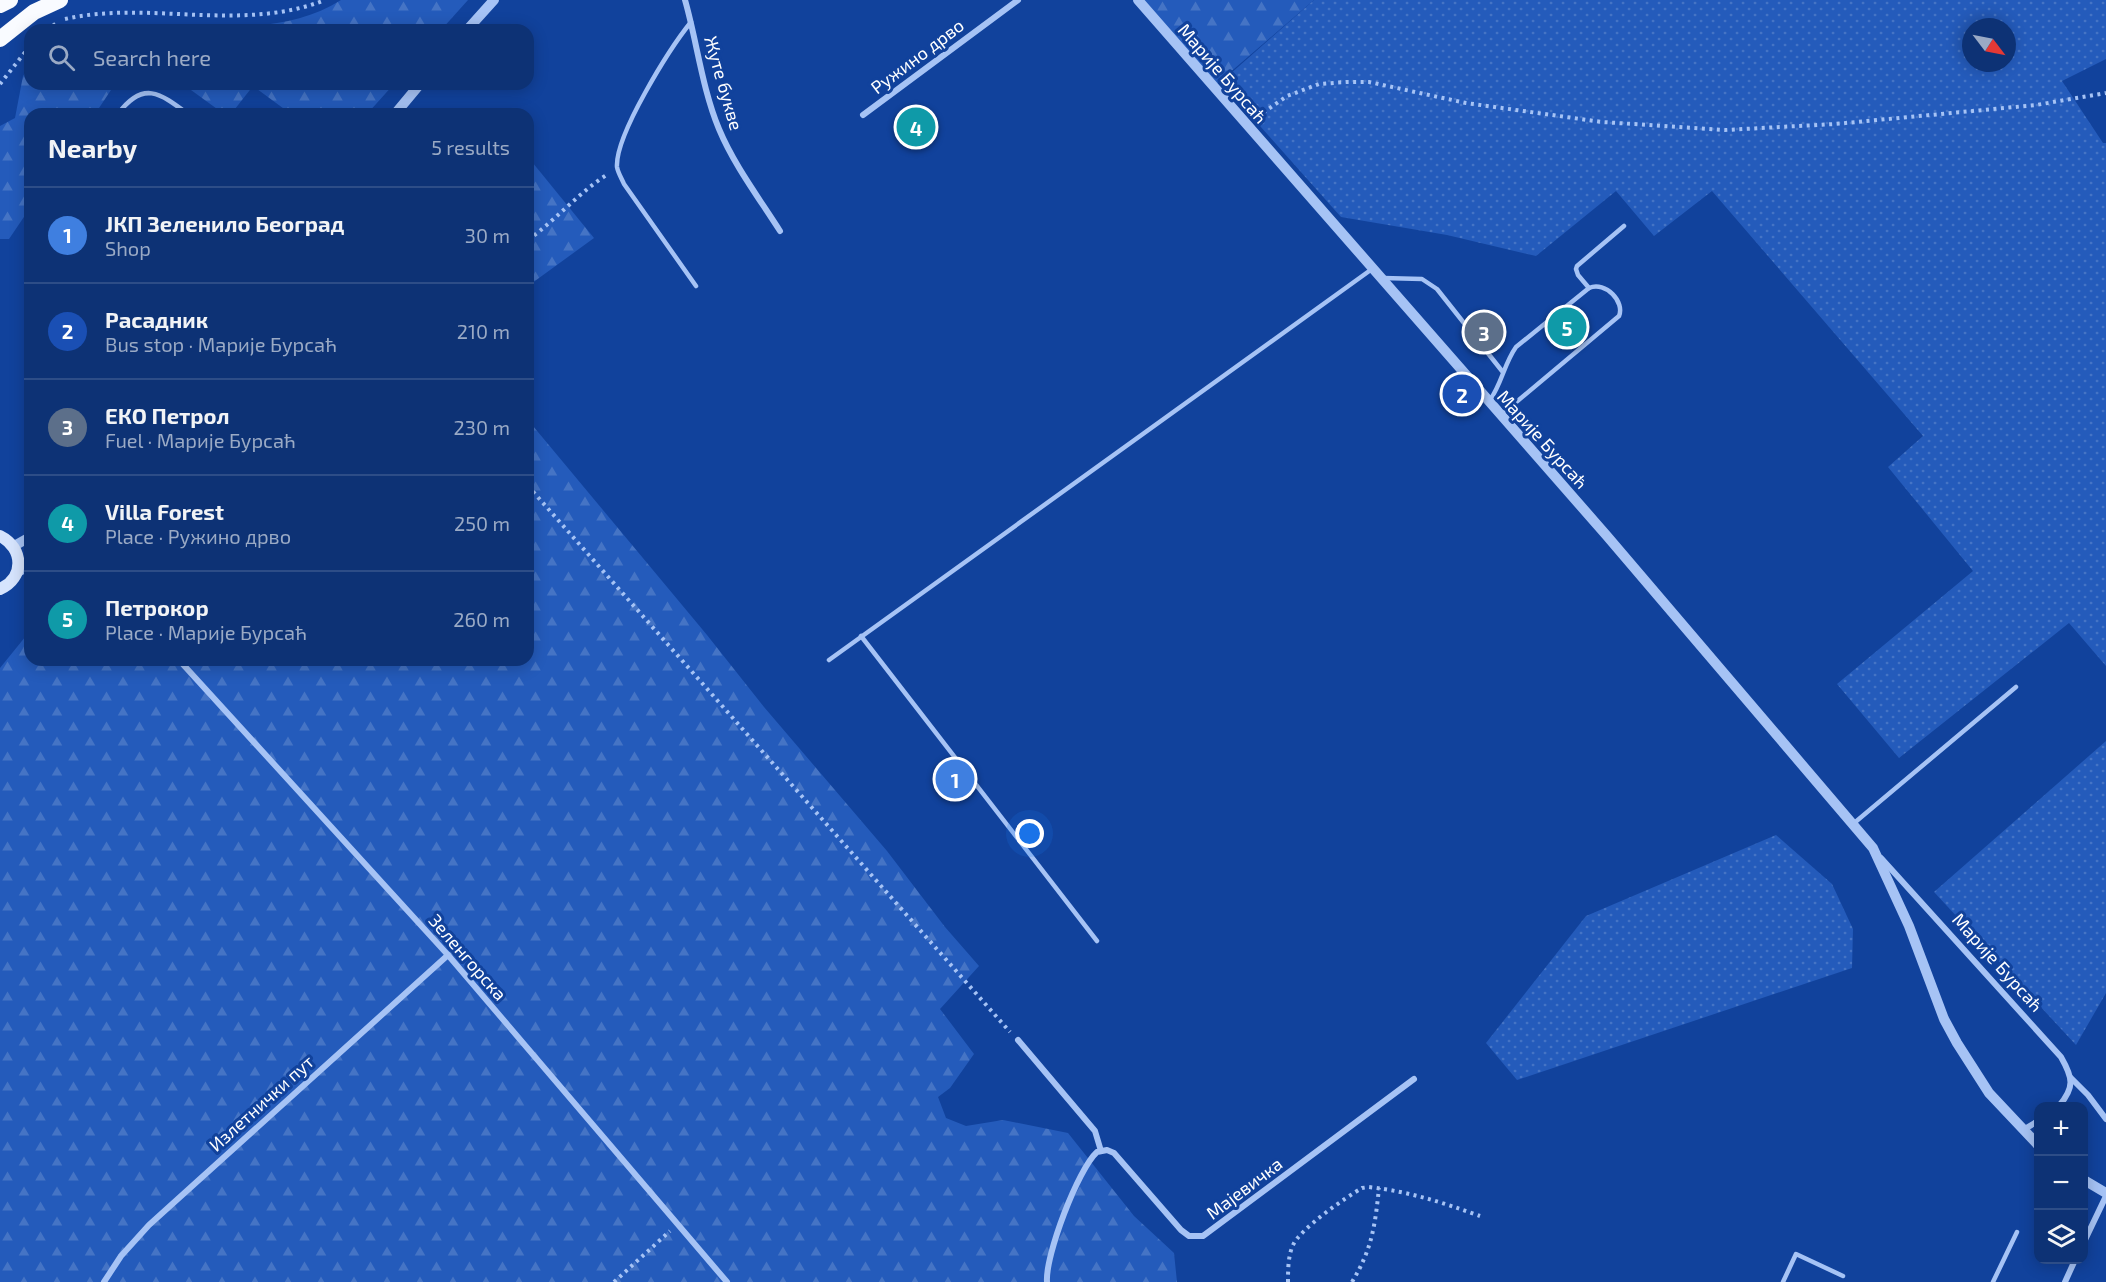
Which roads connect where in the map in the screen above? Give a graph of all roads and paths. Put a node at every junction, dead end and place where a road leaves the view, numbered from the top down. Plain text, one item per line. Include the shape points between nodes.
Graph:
1 (10, 0) edge
2 (60, 0) edge
3 (325, 0) edge
4 (494, 0) edge
5 (685, 0) edge
6 (1018, 0) edge
7 (1138, 0) edge
8 (0, 5) edge
9 (149, 7) dead end
10 (168, 8) dead end
11 (691, 22) junction
12 (54, 24) edge
13 (472, 24) edge
14 (0, 39) edge
15 (24, 54) edge
16 (0, 84) edge
17 (415, 90) edge
18 (2106, 93) edge
19 (122, 108) edge
20 (180, 108) edge
21 (400, 108) edge
22 (863, 115) dead end
23 (1246, 125) junction
24 (617, 168) junction
25 (1624, 226) dead end
26 (780, 231) dead end
27 (534, 236) edge
28 (1372, 269) junction
29 (1380, 278) junction
30 (696, 286) dead end
31 (1589, 288) junction
32 (1502, 371) junction
33 (1488, 403) junction
34 (1500, 416) junction
35 (534, 493) edge
36 (0, 537) edge
37 (24, 540) edge
38 (14, 546) junction
39 (24, 568) edge
40 (18, 572) junction
41 (4, 587) edge
42 (0, 599) edge
43 (861, 636) junction
44 (829, 660) dead end
45 (184, 666) edge
46 (2016, 687) dead end
47 (1853, 824) junction
48 (1873, 848) junction
49 (1097, 941) dead end
50 (448, 955) junction
51 (1018, 1040) joint
52 (2071, 1078) junction
53 (1414, 1079) dead end
54 (2062, 1102) edge
55 (2106, 1119) edge
56 (2034, 1123) edge
57 (2023, 1130) junction
58 (2034, 1141) edge
59 (1101, 1150) junction
60 (2088, 1183) edge
61 (1378, 1188) junction
62 (2106, 1194) edge
63 (1480, 1216) dead end
64 (677, 1224) junction
65 (2017, 1232) dead end
66 (2088, 1233) edge
67 (2073, 1264) edge
68 (109, 1274) junction
69 (1844, 1276) dead end
70 (104, 1282) edge
71 (113, 1282) edge
72 (614, 1282) edge
73 (726, 1282) edge
74 (1047, 1282) edge
75 (1288, 1282) edge
76 (1352, 1282) edge
77 (1783, 1282) edge
78 (1993, 1282) edge
79 (2065, 1282) edge

1 - 8 highway
2 - 14 highway via 34,12
3 - 10 path via 261,12
4 - 13 street
5 - 11 street, Жуте букве
6 - 22 street, Ружино дрво
7 - 23 street, Марије Бурсаћ
9 - 12 path via 81,14
11 - 24 lane via 668,53 625,132
11 - 26 street, Жуте букве via 719,129
15 - 16 path
17 - 21 street
18 - 23 path via 2036,105 1725,130 1602,122 1466,103 1369,82 1346,82 1319,84 1287,96
19 - 20 lane via 145,92 158,94
23 - 28 street, Марије Бурсаћ
24 - 27 path via 589,186
24 - 30 lane via 624,184
25 - 31 lane via 1577,266 1578,275
28 - 29 street, Марије Бурсаћ
28 - 43 lane
29 - 32 lane via 1422,279 1437,289
29 - 33 street, Марије Бурсаћ
31 - 32 lane via 1516,347
31 - 34 lane via 1606,288 1621,312
32 - 33 lane via 1500,384
33 - 34 street, Марије Бурсаћ
34 - 47 street, Марије Бурсаћ
35 - 51 path
36 - 38 main road
37 - 38 street
38 - 40 main road
39 - 40 street
40 - 41 main road
41 - 42 main road
43 - 44 lane
43 - 49 lane
45 - 50 street, Зеленгорска
46 - 47 lane
47 - 48 street, Марије Бурсаћ
48 - 52 street, Марије Бурсаћ via 2061,1057
48 - 57 street, Марије Бурсаћ via 1909,926 1944,1019 1989,1094
50 - 64 street, Зеленгорска
50 - 68 street, Излетнички пут via 149,1225
51 - 59 street via 1095,1131
52 - 54 street
52 - 55 street, Марије Бурсаћ
53 - 59 street, Мајевичка via 1203,1236 1189,1236 1114,1153
56 - 57 street
57 - 58 street, Марије Бурсаћ
59 - 74 street via 1089,1161 1056,1234
60 - 62 street
61 - 63 path via 1435,1199
61 - 75 path via 1356,1192 1301,1234 1292,1247
61 - 76 path via 1372,1238
62 - 66 street
64 - 72 path
64 - 73 street, Зеленгорска
65 - 78 lane
67 - 79 street
68 - 70 street, Излетнички пут
68 - 71 lane
69 - 77 lane via 1796,1254

